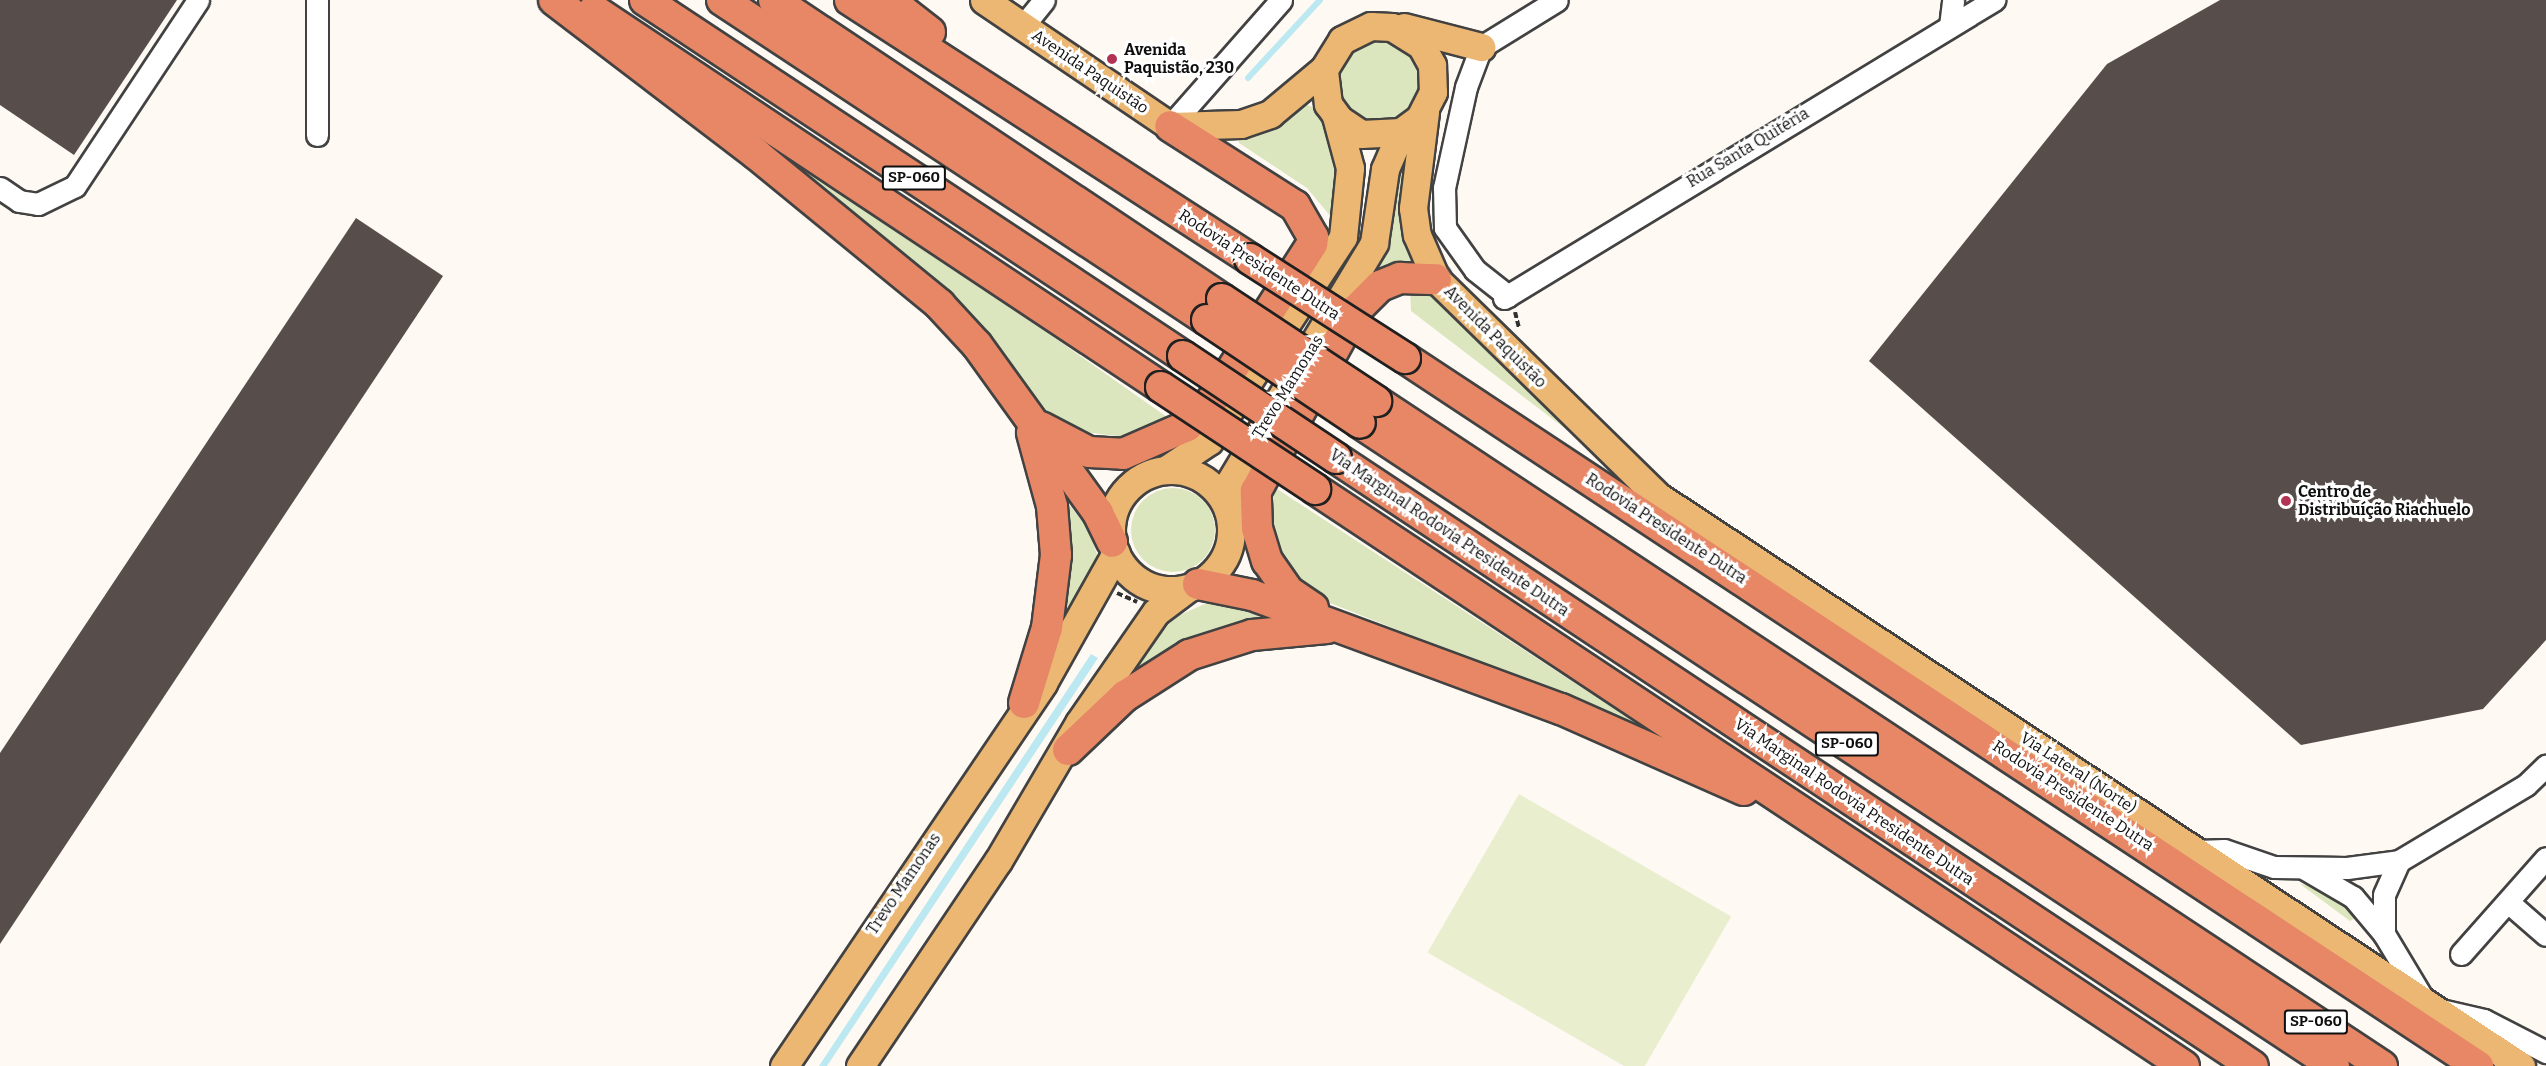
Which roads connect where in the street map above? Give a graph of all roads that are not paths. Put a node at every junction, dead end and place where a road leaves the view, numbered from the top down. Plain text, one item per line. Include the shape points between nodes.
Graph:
1 (198, 0) edge
2 (317, 0) edge
3 (554, 0) edge
4 (579, 0) edge
5 (645, 0) edge
6 (722, 0) edge
7 (774, 0) edge
8 (850, 0) edge
9 (889, 0) edge
10 (984, 0) edge
11 (1044, 0) edge
12 (1281, 0) edge
13 (1557, 0) edge
14 (1953, 0) edge
15 (1994, 0) edge
16 (1023, 26) junction
17 (1950, 26) junction
18 (1392, 27) junction
19 (1481, 47) junction
20 (1324, 69) junction
21 (1009, 105) junction
22 (1425, 111) junction
23 (1336, 116) junction
24 (1170, 126) junction
25 (1401, 132) junction
26 (317, 135) dead end
27 (0, 188) edge
28 (1436, 279) junction
29 (1214, 310) junction
30 (1368, 412) junction
31 (1029, 418) junction
32 (1167, 469) junction
33 (1638, 476) joint
34 (1228, 510) junction
35 (1114, 548) junction
36 (1192, 586) junction
37 (1345, 628) junction
38 (1024, 703) junction
39 (1068, 750) junction
40 (2546, 766) edge
41 (1822, 825) junction
42 (2198, 851) junction
43 (2546, 858) edge
44 (2399, 861) junction
45 (2302, 867) junction
46 (2508, 902) junction
47 (2384, 934) junction
48 (2546, 935) edge
49 (2461, 954) dead end
50 (2429, 1005) junction
51 (2517, 1037) junction
52 (2546, 1043) edge
53 (2546, 1052) edge
54 (783, 1066) edge
55 (860, 1066) edge
56 (2184, 1066) edge
57 (2253, 1066) edge
58 (2334, 1066) edge
59 (2382, 1066) edge
60 (2478, 1066) edge
61 (2521, 1066) edge

1 - 27 street via 75,186 38,204 19,201
2 - 26 street
3 - 31 highway via 756,154 939,304 977,345
4 - 41 highway, bridge
5 - 57 highway, Via Marginal Rodovia Presidente Dutra / SP-060, bridge
6 - 29 highway, SP-060
7 - 29 highway, SP-060
8 - 21 highway, Rodovia Presidente Dutra / SP-060
9 - 21 highway
10 - 16 main road, Avenida Paquistão
11 - 16 street
12 - 24 street
13 - 19 street
14 - 17 street
15 - 17 street, Rua Santa Quitéria
16 - 24 main road, Avenida Paquistão
17 - 19 street, Rua Santa Quitéria via 1506,297 1474,270 1442,217 1466,87
18 - 19 main road via 1412,27
18 - 20 main road via 1371,26 1350,33 1334,47
18 - 22 main road, Avenida Paquistão via 1420,45 1432,66 1433,92
20 - 23 main road, Trevo Mamonas via 1326,97
20 - 24 main road via 1285,103 1251,122
21 - 60 highway, Rodovia Presidente Dutra / SP-060, bridge via 1405,358
22 - 25 main road, Trevo Mamonas
22 - 28 main road, Avenida Paquistão via 1413,208 1417,235
23 - 25 main road via 1361,134
23 - 32 main road, Trevo Mamonas via 1350,168 1343,237 1209,441
24 - 31 highway via 1295,206 1313,237 1312,244 1213,399 1173,435 1123,454 1089,452
25 - 34 main road, Trevo Mamonas via 1385,169 1374,243 1230,482
28 - 33 main road, Avenida Paquistão
28 - 37 highway via 1400,278 1380,286 1356,310 1256,491 1261,546 1277,578 1306,605
29 - 30 highway, SP-060, bridge
30 - 58 highway, SP-060
30 - 59 highway, SP-060
31 - 35 highway
31 - 38 highway via 1052,506 1056,555 1047,628
32 - 34 main road via 1204,480
32 - 35 main road, Trevo Mamonas via 1126,490 1112,518
33 - 42 main road, Via Lateral (Norte) via 1659,497
34 - 36 main road, Trevo Mamonas via 1232,533 1225,558
35 - 36 main road via 1144,584
35 - 38 main road, Trevo Mamonas via 1077,627
36 - 37 highway via 1243,592
36 - 39 main road, Trevo Mamonas via 1156,612 1079,723
37 - 39 highway via 1284,630 1189,655 1125,696
37 - 41 highway via 1561,709
38 - 54 main road, Trevo Mamonas
39 - 55 main road
40 - 44 street via 2526,785
41 - 56 highway
42 - 45 street via 2224,850 2266,866
42 - 50 main road, Via Lateral (Norte)
43 - 46 street
44 - 45 street
44 - 47 street via 2384,895
45 - 47 street via 2353,897
46 - 48 street
46 - 49 street
47 - 50 street
50 - 51 street via 2484,1020
50 - 61 main road, Via Lateral (Norte)
51 - 52 street
51 - 53 street

